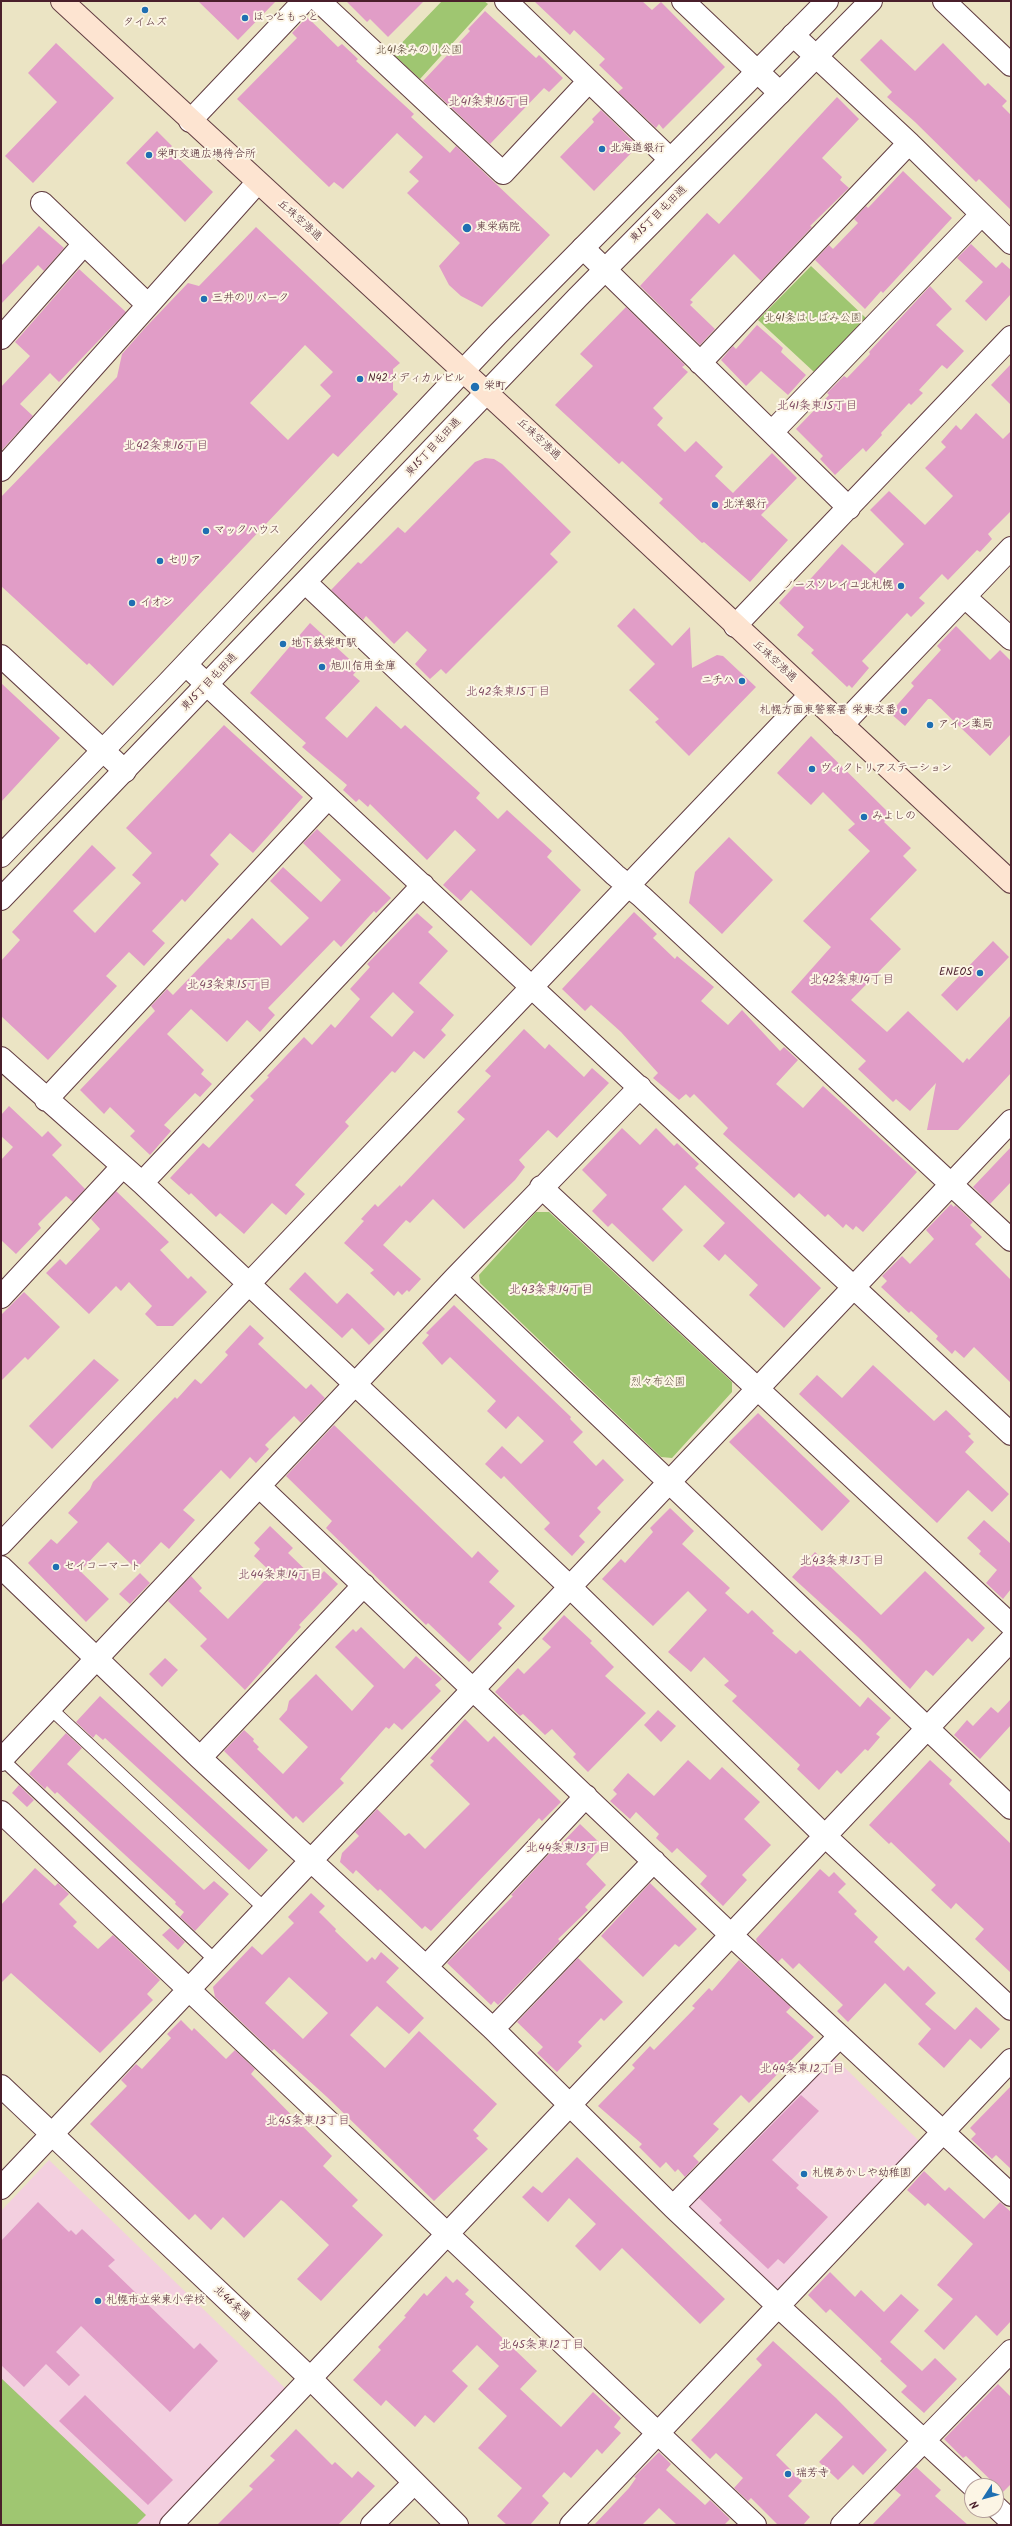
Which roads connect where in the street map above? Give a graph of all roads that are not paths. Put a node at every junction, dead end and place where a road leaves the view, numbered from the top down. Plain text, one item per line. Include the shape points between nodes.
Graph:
1 (62, 1) edge
2 (304, 1) edge
3 (319, 1) edge
4 (506, 1) edge
5 (683, 1) edge
6 (826, 1) edge
7 (871, 1) edge
8 (944, 1) edge
9 (793, 35) junction
10 (816, 57) junction
11 (1011, 65) edge
12 (757, 72) junction
13 (589, 81) junction
14 (780, 93) junction
15 (190, 121) junction
16 (909, 143) junction
17 (670, 159) junction
18 (257, 183) junction
19 (42, 204) dead end
20 (981, 215) junction
21 (1011, 243) edge
22 (84, 244) junction
23 (583, 248) junction
24 (605, 270) junction
25 (148, 305) junction
26 (1011, 337) edge
27 (1, 338) edge
28 (700, 363) junction
29 (464, 371) junction
30 (486, 392) junction
31 (772, 432) junction
32 (1, 470) edge
33 (848, 508) junction
34 (1011, 548) edge
35 (306, 583) junction
36 (965, 597) junction
37 (735, 626) junction
38 (1011, 639) edge
39 (1, 656) edge
40 (186, 665) junction
41 (208, 686) junction
42 (810, 695) junction
43 (842, 725) junction
44 (103, 750) junction
45 (126, 771) junction
46 (328, 798) junction
47 (1, 856) edge
48 (1011, 882) edge
49 (423, 885) junction
50 (628, 886) junction
51 (1, 899) edge
52 (531, 986) junction
53 (5, 1068) edge
54 (640, 1087) junction
55 (46, 1100) junction
56 (1011, 1121) edge
57 (123, 1166) junction
58 (142, 1183) junction
59 (952, 1184) junction
60 (541, 1187) junction
61 (1011, 1240) edge
62 (455, 1278) junction
63 (250, 1285) junction
64 (855, 1287) junction
65 (1, 1297) edge
66 (355, 1385) junction
67 (759, 1390) junction
68 (1011, 1434) edge
69 (670, 1483) junction
70 (259, 1486) junction
71 (1, 1544) edge
72 (1, 1567) edge
73 (364, 1585) junction
74 (570, 1587) junction
75 (1011, 1625) edge
76 (1011, 1640) edge
77 (96, 1659) junction
78 (475, 1690) junction
79 (50, 1708) junction
80 (926, 1729) junction
81 (200, 1758) junction
82 (1, 1759) edge
83 (586, 1796) junction
84 (1011, 1808) edge
85 (1, 1812) edge
86 (825, 1836) junction
87 (311, 1859) junction
88 (654, 1861) junction
89 (264, 1908) junction
90 (731, 1935) junction
91 (216, 1960) junction
92 (426, 1967) junction
93 (189, 1990) junction
94 (1011, 2009) edge
95 (492, 2029) junction
96 (840, 2036) junction
97 (1011, 2060) edge
98 (1, 2086) edge
99 (570, 2103) junction
100 (943, 2132) junction
101 (52, 2135) junction
102 (1, 2188) edge
103 (1011, 2195) edge
104 (673, 2207) junction
105 (448, 2234) junction
106 (777, 2305) junction
107 (1011, 2351) edge
108 (310, 2377) junction
109 (658, 2432) junction
110 (923, 2440) junction
111 (964, 2478) edge
112 (414, 2483) junction
113 (750, 2523) edge
114 (849, 2523) edge
115 (171, 2525) edge
116 (372, 2525) edge
117 (457, 2525) edge
118 (571, 2525) edge

1 - 15 main road, 丘珠空港通
2 - 15 street
3 - 13 street via 503,173
4 - 13 street
5 - 12 street
6 - 9 street
7 - 10 street, 東15丁目屯田通
8 - 11 street
9 - 10 street
9 - 12 street
10 - 14 street, 東15丁目屯田通
10 - 16 street
12 - 14 street
12 - 17 street
13 - 17 street
14 - 24 street, 東15丁目屯田通
15 - 18 main road, 丘珠空港通
16 - 20 street
16 - 28 street
17 - 23 street
18 - 25 street
18 - 29 main road, 丘珠空港通
19 - 22 street
20 - 21 street
20 - 31 street
22 - 25 street
22 - 27 street
23 - 24 street
23 - 29 street
24 - 28 street
24 - 30 street, 東15丁目屯田通
25 - 32 street
26 - 33 street
28 - 31 street
29 - 30 main road, 丘珠空港通
29 - 40 street
30 - 35 street, 東15丁目屯田通
30 - 37 main road, 丘珠空港通
31 - 33 street
33 - 37 street
34 - 36 street
35 - 41 street, 東15丁目屯田通
35 - 50 street
36 - 38 street
36 - 43 street
37 - 42 main road, 丘珠空港通
39 - 44 street
40 - 41 street
40 - 44 street
41 - 45 street, 東15丁目屯田通
41 - 46 street
42 - 43 main road, 丘珠空港通
42 - 50 street
43 - 48 main road, 丘珠空港通
44 - 45 street
44 - 47 street
45 - 51 street, 東15丁目屯田通
46 - 49 street
46 - 55 street
49 - 52 street
49 - 58 street
50 - 52 street
50 - 59 street
52 - 54 street
52 - 63 street
53 - 55 street
54 - 60 street
54 - 64 street
55 - 57 street
56 - 59 street
57 - 58 street
57 - 65 street
58 - 63 street
59 - 61 street
59 - 64 street
60 - 62 street
60 - 67 street
62 - 66 street
62 - 69 street
63 - 66 street
63 - 71 street
64 - 67 street
64 - 68 street
66 - 70 street
66 - 74 street
67 - 69 street
67 - 75 street
69 - 74 street
69 - 80 street
70 - 73 street
70 - 77 street
72 - 77 street
73 - 78 street
73 - 81 street
74 - 78 street
74 - 86 street
76 - 80 street
77 - 79 street
77 - 81 street
78 - 83 street
78 - 87 street
79 - 82 street
79 - 89 lane
80 - 84 street
80 - 86 street
81 - 87 street
82 - 91 lane
83 - 88 street
83 - 92 street
85 - 93 street
86 - 90 street
86 - 94 street
87 - 89 street
87 - 92 street
88 - 90 street
88 - 95 street
89 - 91 street
90 - 96 street
90 - 99 street
91 - 93 street
92 - 95 street
93 - 101 street
93 - 105 street
95 - 99 street
96 - 100 street
96 - 104 street
97 - 100 street
98 - 101 street, 北46条通
99 - 104 street
99 - 105 street
100 - 103 street
100 - 106 street
101 - 102 street
101 - 108 street, 北46条通
104 - 106 street
105 - 108 street
105 - 109 street
106 - 109 street
106 - 110 street
107 - 110 street
108 - 112 street, 北46条通
108 - 115 street
109 - 113 street
109 - 118 street
110 - 111 street
110 - 114 street
112 - 116 street
112 - 117 street, 北46条通

